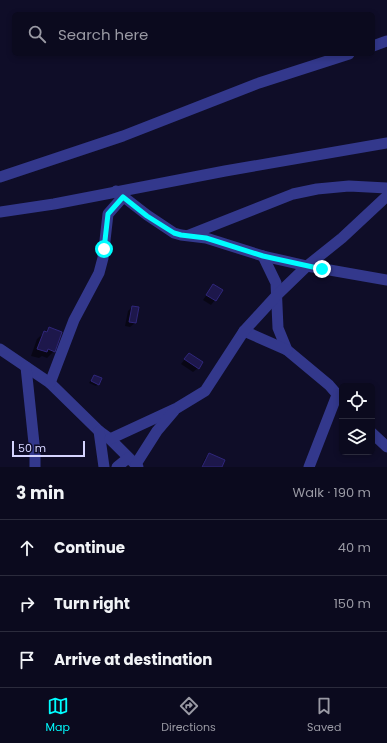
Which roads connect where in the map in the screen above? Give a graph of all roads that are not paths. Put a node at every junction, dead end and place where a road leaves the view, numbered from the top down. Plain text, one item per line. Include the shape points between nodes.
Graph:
1 (387, 41) edge
2 (375, 45) edge
3 (343, 56) edge
4 (387, 144) edge
5 (0, 176) edge
6 (387, 188) edge
7 (119, 194) junction
8 (387, 196) edge
9 (0, 212) edge
10 (188, 235) junction
11 (263, 256) junction
12 (307, 266) junction
13 (387, 280) edge
14 (278, 295) junction
15 (244, 331) junction
16 (0, 349) edge
17 (287, 350) junction
18 (26, 367) junction
19 (50, 383) junction
20 (339, 397) edge
21 (339, 400) edge
22 (177, 408) junction
23 (98, 431) junction
24 (375, 436) edge
25 (110, 439) junction
26 (387, 447) edge
27 (134, 463) edge
28 (35, 467) edge
29 (104, 467) edge
30 (117, 467) edge
31 (309, 467) edge

1 - 2 street
3 - 5 street via 259,84 123,136
4 - 7 street via 225,171
6 - 10 street via 349,186 293,194
7 - 9 street
7 - 10 street via 174,233
7 - 19 street via 108,214 99,274 74,320
8 - 12 street
10 - 11 street
11 - 12 street
11 - 14 street via 276,284
12 - 13 street
12 - 14 street
14 - 15 street
14 - 17 street via 278,328
15 - 17 street
15 - 22 street via 207,389
16 - 18 street
17 - 20 street via 329,385
18 - 19 street
18 - 28 street via 36,453
19 - 23 street
21 - 31 street
22 - 25 street
22 - 27 street
23 - 25 street
23 - 29 street
24 - 26 street
25 - 27 street
27 - 30 street

